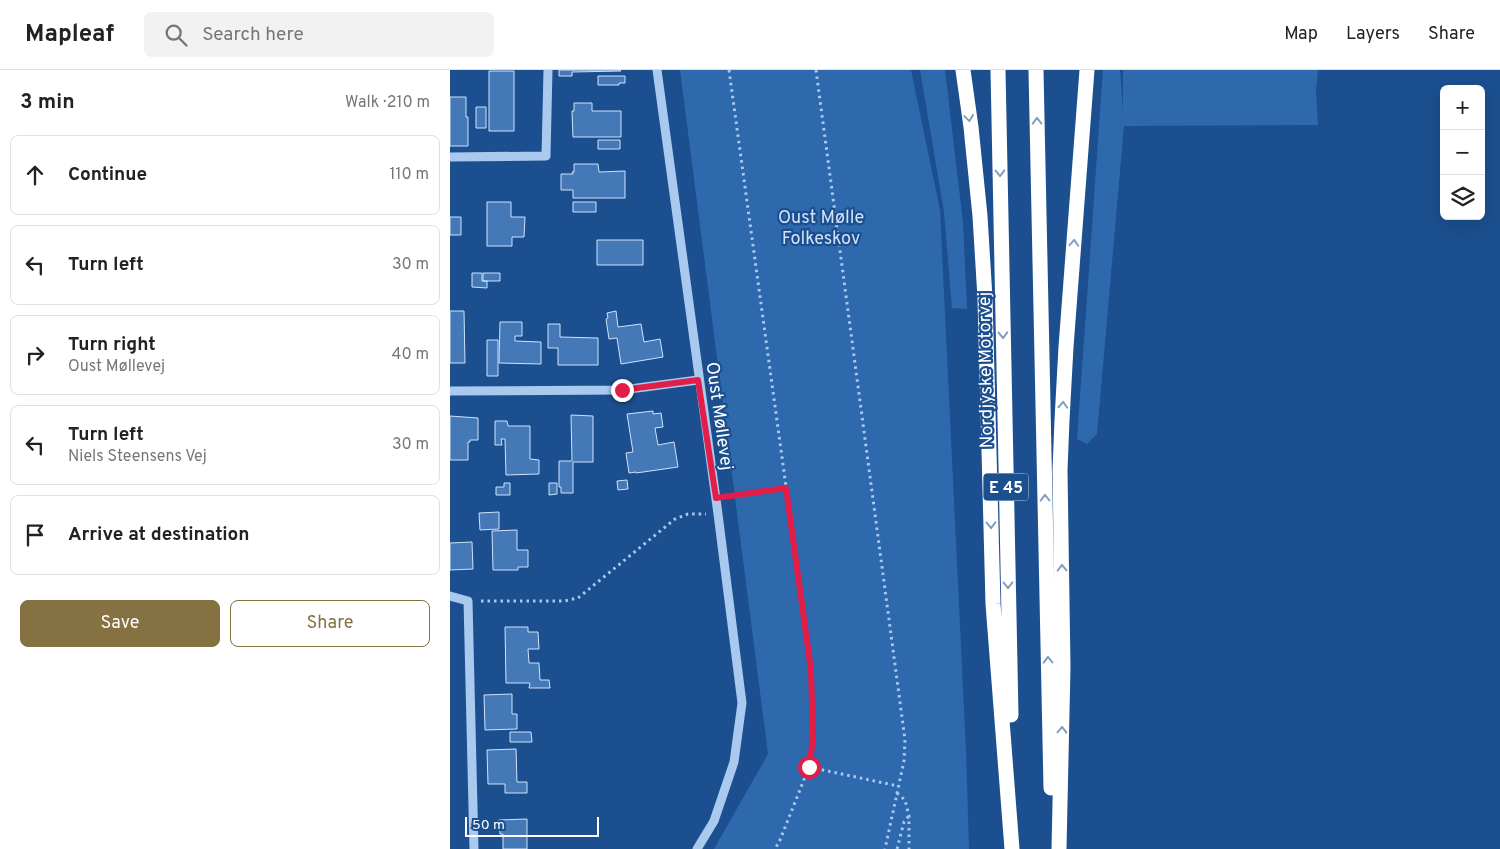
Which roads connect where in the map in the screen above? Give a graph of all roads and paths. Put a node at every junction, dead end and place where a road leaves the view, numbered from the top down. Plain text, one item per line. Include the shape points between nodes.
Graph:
1 (548, 70) edge
2 (656, 70) edge
3 (729, 70) edge
4 (816, 70) edge
5 (963, 70) edge
6 (998, 70) edge
7 (1036, 70) edge
8 (1087, 70) edge
9 (450, 156) edge
10 (698, 380) junction
11 (450, 391) edge
12 (786, 488) junction
13 (716, 498) junction
14 (718, 514) junction
15 (450, 596) edge
16 (468, 601) junction
17 (809, 767) junction
18 (898, 786) junction
19 (897, 793) junction
20 (909, 816) junction
21 (474, 849) edge
22 (697, 849) edge
23 (775, 849) edge
24 (885, 849) edge
25 (897, 849) edge
26 (909, 849) edge
27 (1013, 849) edge
28 (1052, 849) edge
29 (1059, 849) edge

1 - 9 street via 546,156
2 - 10 street, Oust Møllevej
3 - 12 path
4 - 18 path via 905,740
5 -> 27 highway via 978,198 985,298 993,604
6 -> 27 highway, Nordjyske Motorvej / E 45
28 -> 7 highway, E 45
29 -> 8 highway via 1063,667 1060,470
10 - 11 street via 622,390
10 - 13 street, Oust Møllevej
12 - 13 path
12 - 17 path via 811,670 813,739
13 - 14 street, Oust Møllevej
14 - 16 path via 688,514 675,518 578,598 564,601
14 - 22 street, Oust Møllevej via 742,703 734,762 714,821
15 - 16 street
16 - 21 street
17 - 18 path
17 - 23 path
18 - 19 path
19 - 20 path via 905,800
19 - 24 path
20 - 25 path via 904,822
20 - 26 path

